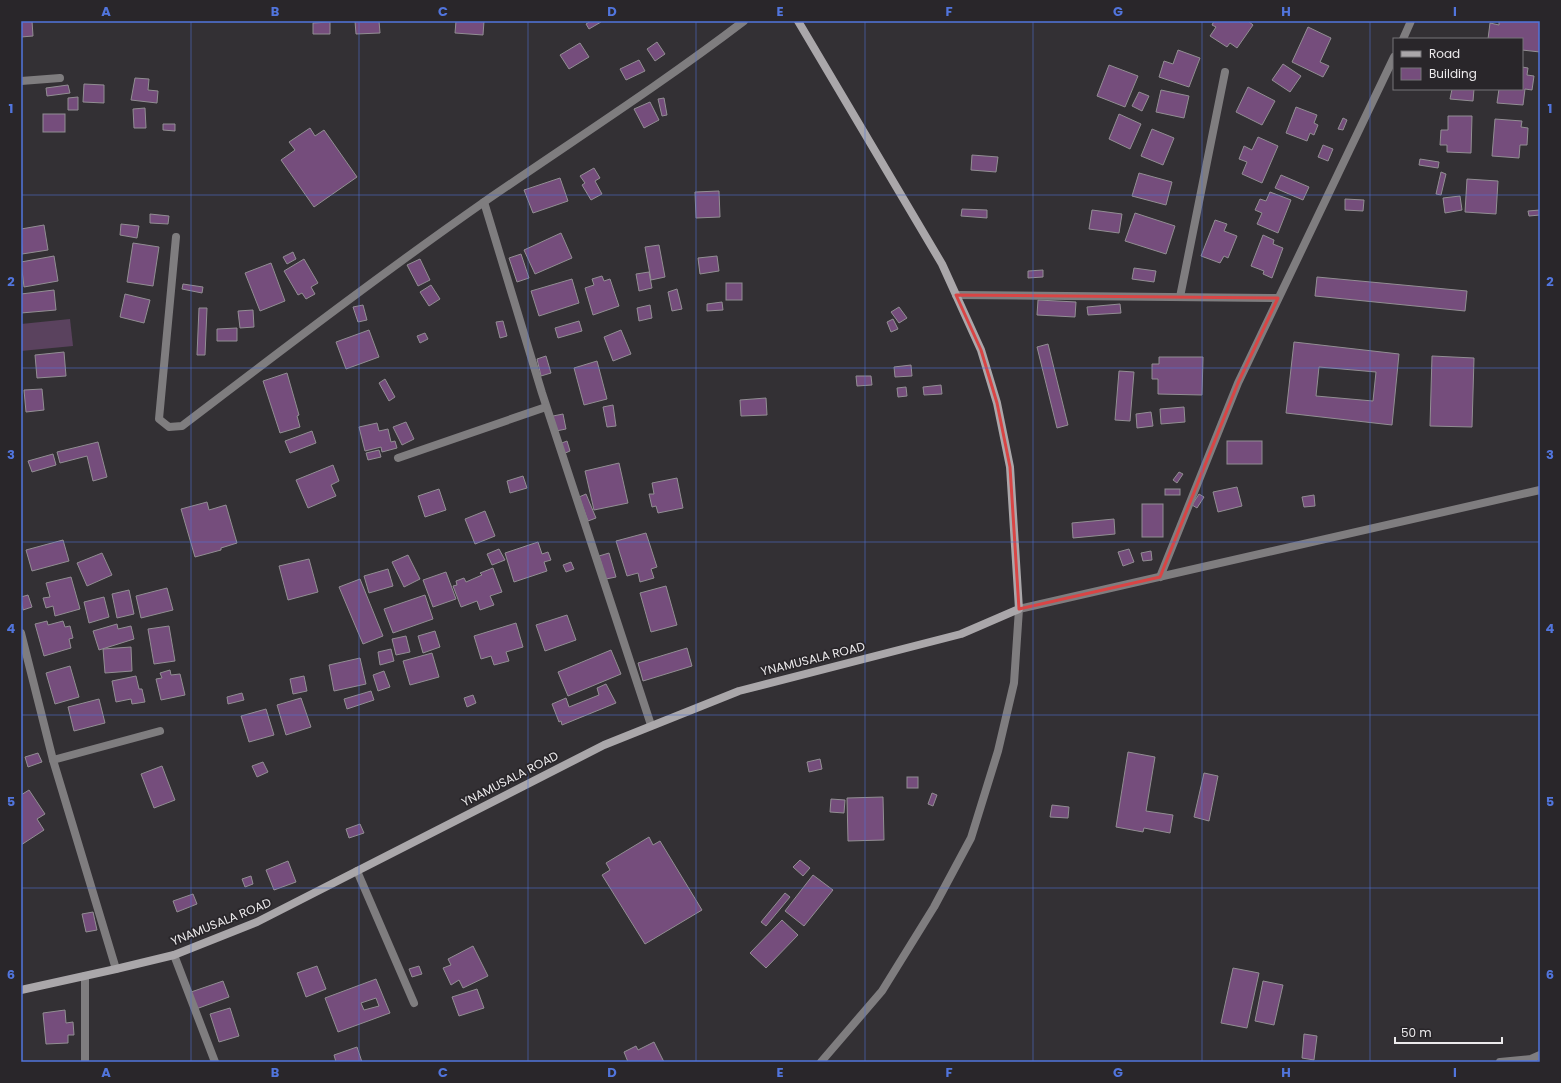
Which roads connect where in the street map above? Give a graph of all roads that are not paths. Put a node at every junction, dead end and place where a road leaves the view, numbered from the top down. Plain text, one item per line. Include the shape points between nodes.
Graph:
1 (744, 21) edge
2 (798, 21) edge
3 (1411, 21) edge
4 (1403, 38) edge
5 (1393, 59) edge
6 (1225, 72) dead end
7 (60, 78) dead end
8 (21, 81) edge
9 (484, 202) junction
10 (176, 237) dead end
11 (956, 295) junction
12 (1180, 297) junction
13 (1278, 298) junction
14 (546, 407) junction
15 (398, 458) dead end
16 (1540, 490) edge
17 (1160, 577) junction
18 (1019, 609) junction
19 (21, 633) edge
20 (652, 725) junction
21 (160, 731) dead end
22 (53, 760) junction
23 (357, 871) junction
24 (174, 954) junction
25 (116, 969) junction
26 (85, 976) junction
27 (21, 990) edge
28 (414, 1003) dead end
29 (1540, 1055) edge
30 (85, 1062) edge
31 (214, 1062) edge
32 (822, 1062) edge
33 (1500, 1062) edge

1 - 9 street via 693,59
2 - 11 main road via 942,264
3 - 4 street
5 - 13 street
6 - 12 street
7 - 8 street
9 - 10 street via 182,426 169,427 159,419
9 - 14 street
11 - 12 street
11 - 18 main road via 981,350 998,410 1010,467
12 - 13 street
13 - 17 street via 1238,383
14 - 15 street
14 - 20 street
16 - 17 street
17 - 18 street
18 - 20 main road, YNAMUSALA ROAD via 961,634 739,691
18 - 32 street via 1014,683 998,751 971,838 934,907 882,991
19 - 22 street
20 - 23 main road, YNAMUSALA ROAD via 604,745
21 - 22 street
22 - 25 street
23 - 24 main road, YNAMUSALA ROAD via 257,922
23 - 28 street
24 - 25 main road, YNAMUSALA ROAD
24 - 31 street
25 - 26 main road, YNAMUSALA ROAD
26 - 27 main road, YNAMUSALA ROAD
26 - 30 street
29 - 33 street via 1531,1059

